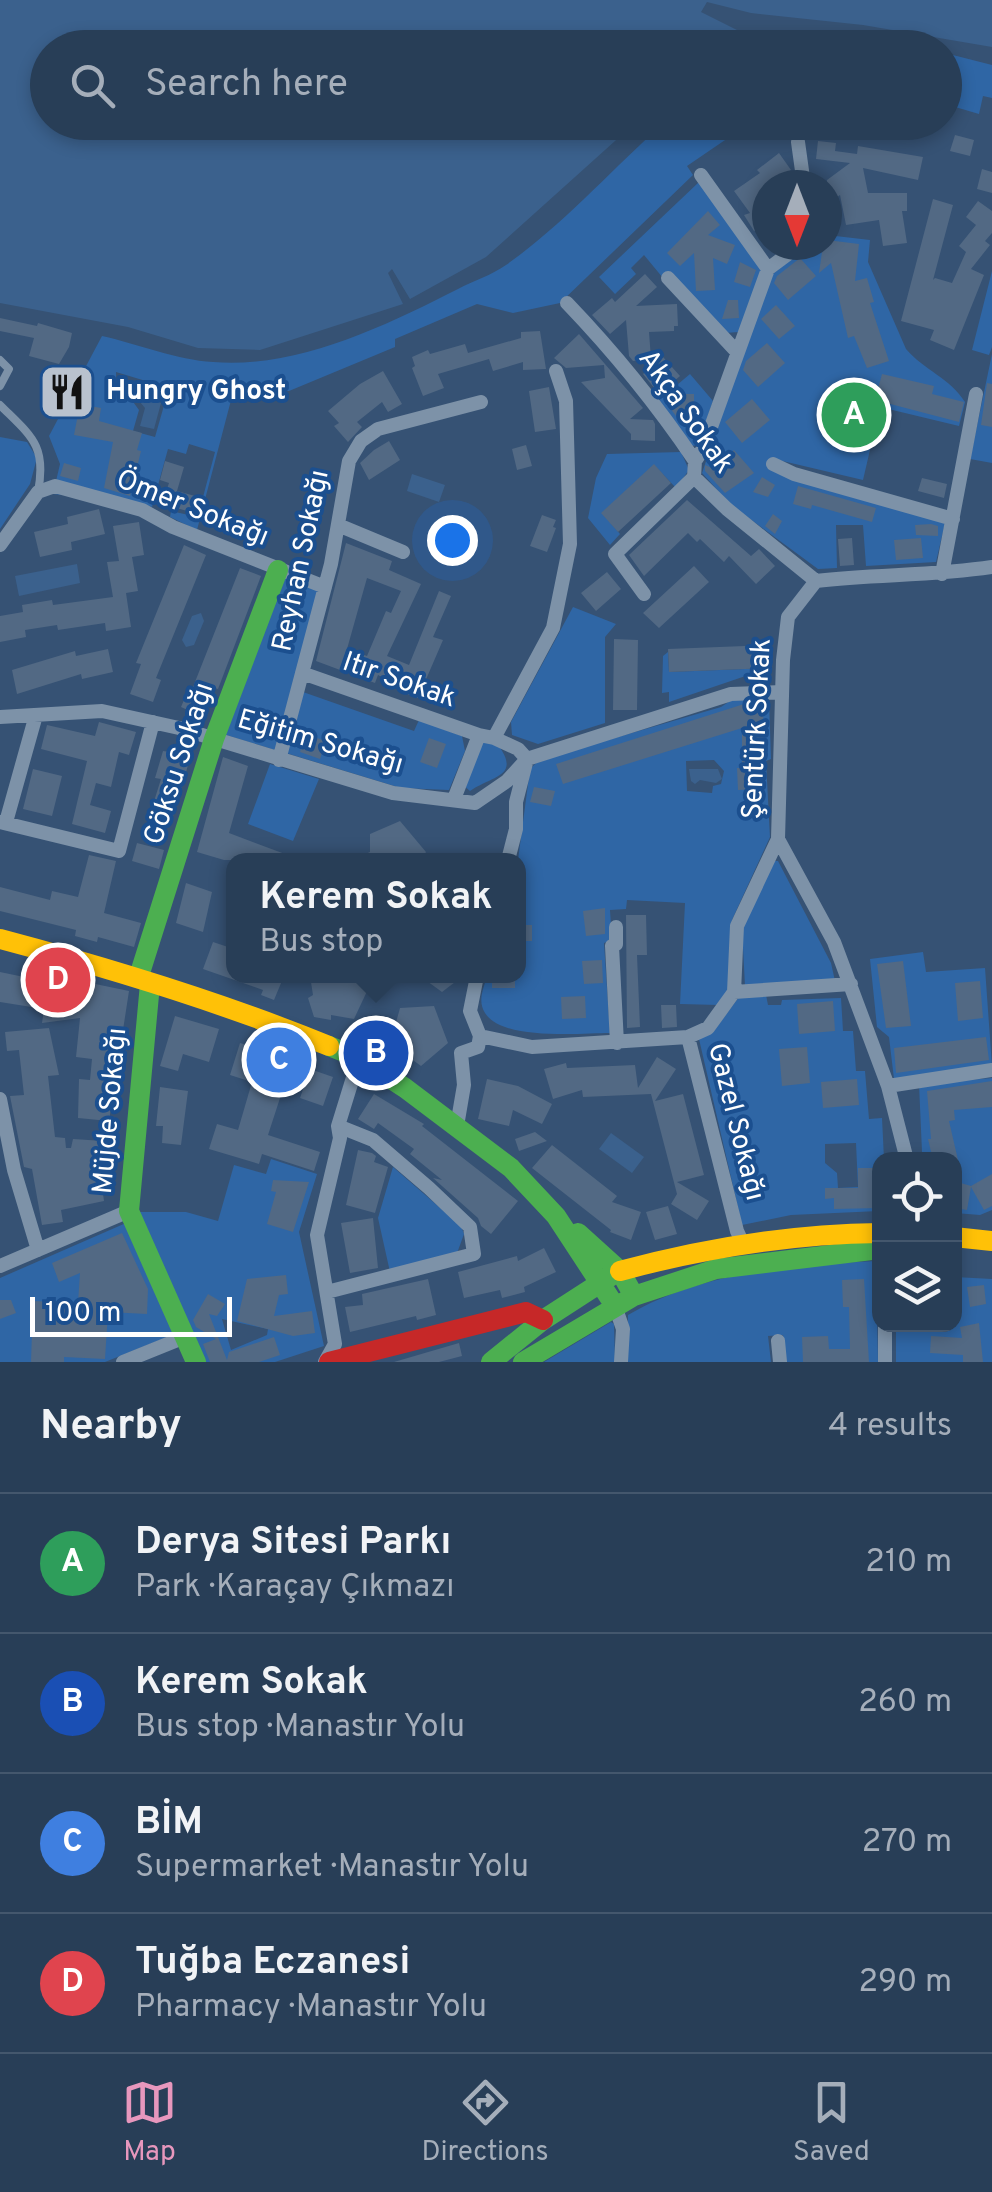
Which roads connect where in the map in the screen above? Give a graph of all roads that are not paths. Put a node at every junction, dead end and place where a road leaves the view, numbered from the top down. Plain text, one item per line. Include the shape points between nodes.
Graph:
1 (798, 142) dead end
2 (802, 170) edge
3 (701, 175) dead end
4 (780, 260) edge
5 (768, 269) junction
6 (668, 278) dead end
7 (567, 303) dead end
8 (736, 352) junction
9 (0, 360) edge
10 (556, 372) dead end
11 (0, 386) edge
12 (976, 394) dead end
13 (482, 402) dead end
14 (0, 404) edge
15 (773, 464) dead end
16 (694, 469) junction
17 (38, 492) junction
18 (953, 519) junction
19 (338, 524) junction
20 (0, 544) edge
21 (403, 552) dead end
22 (992, 567) edge
23 (278, 570) junction
24 (942, 574) junction
25 (816, 580) junction
26 (326, 586) junction
27 (644, 594) dead end
28 (302, 673) junction
29 (782, 692) junction
30 (36, 715) junction
31 (0, 717) edge
32 (154, 722) junction
33 (487, 737) junction
34 (214, 739) junction
35 (527, 759) junction
36 (280, 760) junction
37 (454, 799) junction
38 (3, 822) edge
39 (778, 839) junction
40 (510, 853) edge
41 (616, 926) dead end
42 (0, 938) edge
43 (139, 976) junction
44 (476, 983) edge
45 (851, 984) junction
46 (734, 992) junction
47 (480, 1036) junction
48 (688, 1037) junction
49 (617, 1042) junction
50 (359, 1058) junction
51 (992, 1070) edge
52 (888, 1086) junction
53 (0, 1100) edge
54 (338, 1126) junction
55 (457, 1126) junction
56 (906, 1152) edge
57 (129, 1211) junction
58 (872, 1234) edge
59 (962, 1238) edge
60 (990, 1241) edge
61 (582, 1243) junction
62 (744, 1246) junction
63 (962, 1249) edge
64 (38, 1250) junction
65 (872, 1250) edge
66 (647, 1263) junction
67 (0, 1266) edge
68 (620, 1271) junction
69 (600, 1281) junction
70 (327, 1292) junction
71 (624, 1301) junction
72 (566, 1304) junction
73 (543, 1320) junction
74 (885, 1332) edge
75 (184, 1337) junction
76 (778, 1340) dead end
77 (123, 1362) edge
78 (196, 1362) edge
79 (327, 1362) edge
80 (491, 1362) edge
81 (523, 1362) edge
82 (621, 1362) edge
83 (780, 1362) edge
84 (885, 1362) edge

1 - 2 street
3 - 5 street
4 - 5 street
5 - 8 street
6 - 8 street
7 - 16 street, Akça Sokak via 605,342
8 - 16 street
9 - 11 lane via 9,369
10 - 33 street via 566,401 570,544 553,628
12 - 18 street
13 - 19 street, Reyhan Sokağı via 378,428 361,440 349,461
14 - 17 lane via 28,432 44,462
15 - 18 street
16 - 25 street, Akça Sokak via 727,509
16 - 27 street via 616,554
17 - 20 street
17 - 23 street, Ömer Sokağı via 56,486 135,508
18 - 24 street
19 - 21 street
19 - 26 street, Reyhan Sokağı
22 - 24 street
23 - 26 street, Ömer Sokağı
23 - 34 street, Göksu Sokağı
24 - 25 street
25 - 29 street, Şentürk Sokak via 788,617
26 - 28 street, Reyhan Sokağı
28 - 33 street, Itır Sokak
28 - 36 street, Reyhan Sokağı
29 - 35 street, Eğitim Sokağı via 731,694
29 - 39 street, Şentürk Sokak
30 - 31 street, Eğitim Sokağı
30 - 32 street, Eğitim Sokağı via 102,711
30 - 38 street
32 - 34 street, Eğitim Sokağı
32 - 38 street via 119,851
33 - 35 street, Itır Sokak
33 - 37 street
34 - 36 street, Eğitim Sokağı
34 - 43 street, Göksu Sokağı
35 - 37 street, Eğitim Sokağı via 475,803
35 - 40 street
36 - 37 street, Eğitim Sokağı via 393,792
39 - 45 street, Şentürk Sokak
39 - 46 street via 737,926
41 - 49 street
42 - 43 street
43 - 50 street
43 - 57 street, Müjde Sokağı via 150,984
44 - 47 street via 470,1011
45 - 46 street
45 - 52 street, Şentürk Sokak
46 - 48 street via 708,1028
47 - 49 street, Gazel Sokağı via 532,1047
47 - 55 street via 478,1048 461,1053
48 - 49 street, Gazel Sokağı
48 - 62 street, Gazel Sokağı
50 - 54 street
50 - 55 street
51 - 52 street
52 - 56 street, Şentürk Sokak
53 - 64 street
54 - 70 street via 318,1235
54 - 70 street via 373,1140 429,1188 470,1228 474,1254
55 - 61 street via 510,1168
57 - 64 street
57 - 75 street, Müjde Sokağı
58 - 62 street
59 - 60 street
60 - 63 street
61 - 66 street via 631,1264
61 - 68 street
61 - 69 street
61 - 72 street via 580,1278
62 - 66 street
64 - 67 street
65 - 71 street via 716,1269
66 - 68 street
68 - 69 street
68 - 71 street
69 - 71 street
69 - 72 street
70 - 79 street via 335,1344
71 - 81 street
71 - 82 street
72 - 73 street
73 - 79 street via 526,1312
73 - 80 street
74 - 84 street
75 - 77 street
75 - 78 street, Müjde Sokağı
76 - 83 street

